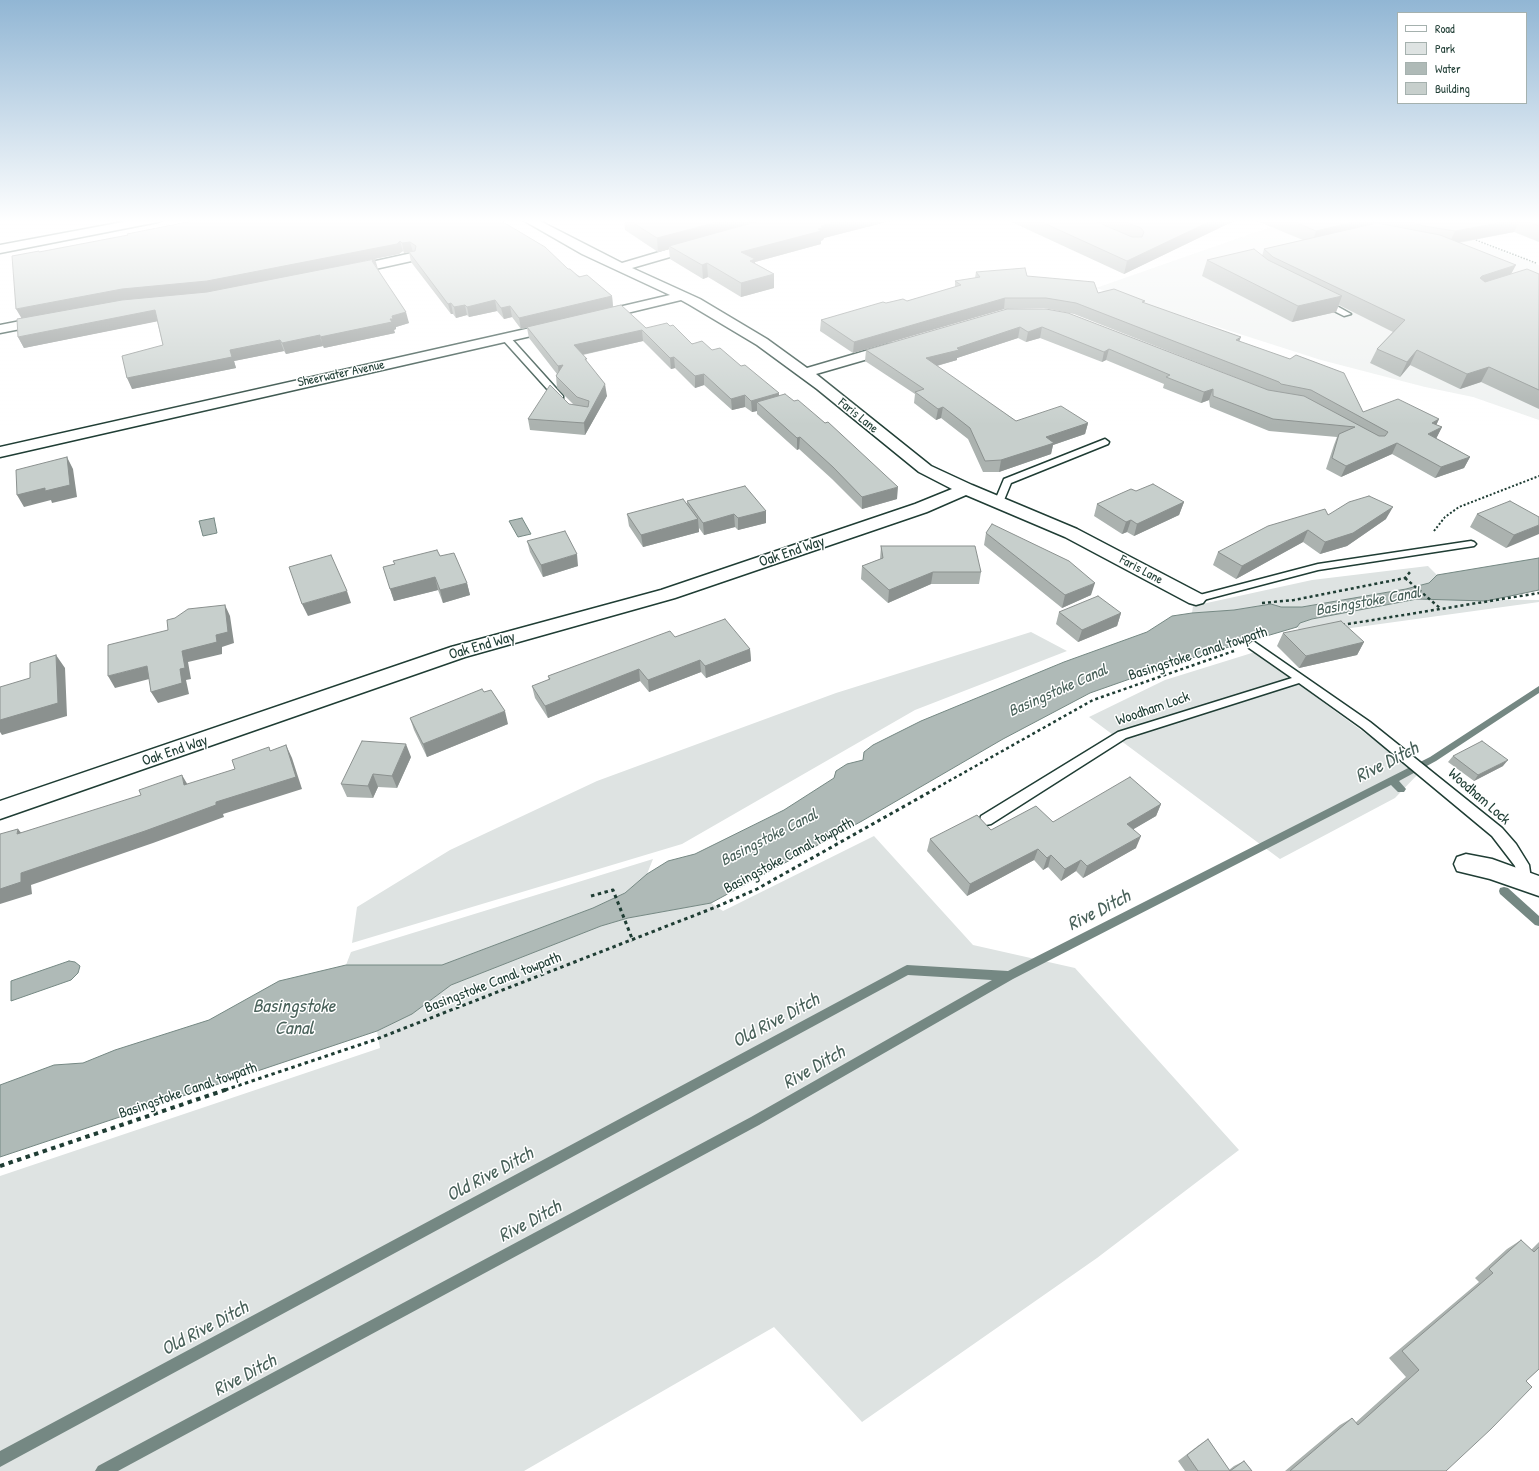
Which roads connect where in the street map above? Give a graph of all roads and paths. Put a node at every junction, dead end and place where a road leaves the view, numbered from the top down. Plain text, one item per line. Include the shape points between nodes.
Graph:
1 (665, 288) edge
2 (683, 296) junction
3 (1319, 300) edge
4 (1347, 314) dead end
5 (58, 318) edge
6 (583, 320) edge
7 (567, 324) edge
8 (0, 329) edge
9 (506, 338) junction
10 (904, 344) edge
11 (805, 373) junction
12 (566, 405) edge
13 (1105, 442) dead end
14 (0, 452) edge
15 (1539, 476) edge
16 (966, 489) junction
17 (999, 503) junction
18 (1471, 544) dead end
19 (1429, 550) junction
20 (1405, 578) junction
21 (1539, 593) edge
22 (1196, 599) joint
23 (1256, 603) dead end
24 (1442, 609) junction
25 (1339, 626) edge
26 (1253, 645) joint
27 (1301, 678) junction
28 (0, 810) edge
29 (986, 820) dead end
30 (1466, 864) dead end
31 (1532, 883) edge
32 (591, 896) dead end
33 (633, 941) junction
34 (0, 1166) edge

1 - 2 street, Faris Lane
2 - 6 street
2 - 11 street, Faris Lane via 762,342
3 - 4 lane
5 - 8 street
7 - 9 street, Sheerwater Avenue
9 - 12 lane
9 - 14 street, Sheerwater Avenue
10 - 11 street
11 - 16 street, Faris Lane via 925,469
13 - 17 lane via 1007,481
15 - 19 path via 1459,506 1434,529 1434,540
16 - 17 street, Faris Lane
16 - 28 street, Oak End Way via 921,508 676,591 458,652
17 - 22 street, Faris Lane via 1071,533
18 - 19 lane
19 - 20 path
19 - 22 lane via 1318,567
20 - 23 path via 1294,600
20 - 24 path
21 - 24 path
24 - 25 path
26 - 27 lane, Woodham Lock
26 - 33 path, Basingstoke Canal towpath via 1093,700 757,889
27 - 29 lane, Woodham Lock via 1122,735
27 - 31 lane, Woodham Lock via 1426,772 1497,832 1511,848
30 - 31 street via 1492,869
32 - 33 path via 612,890
33 - 34 path, Basingstoke Canal towpath via 374,1040

